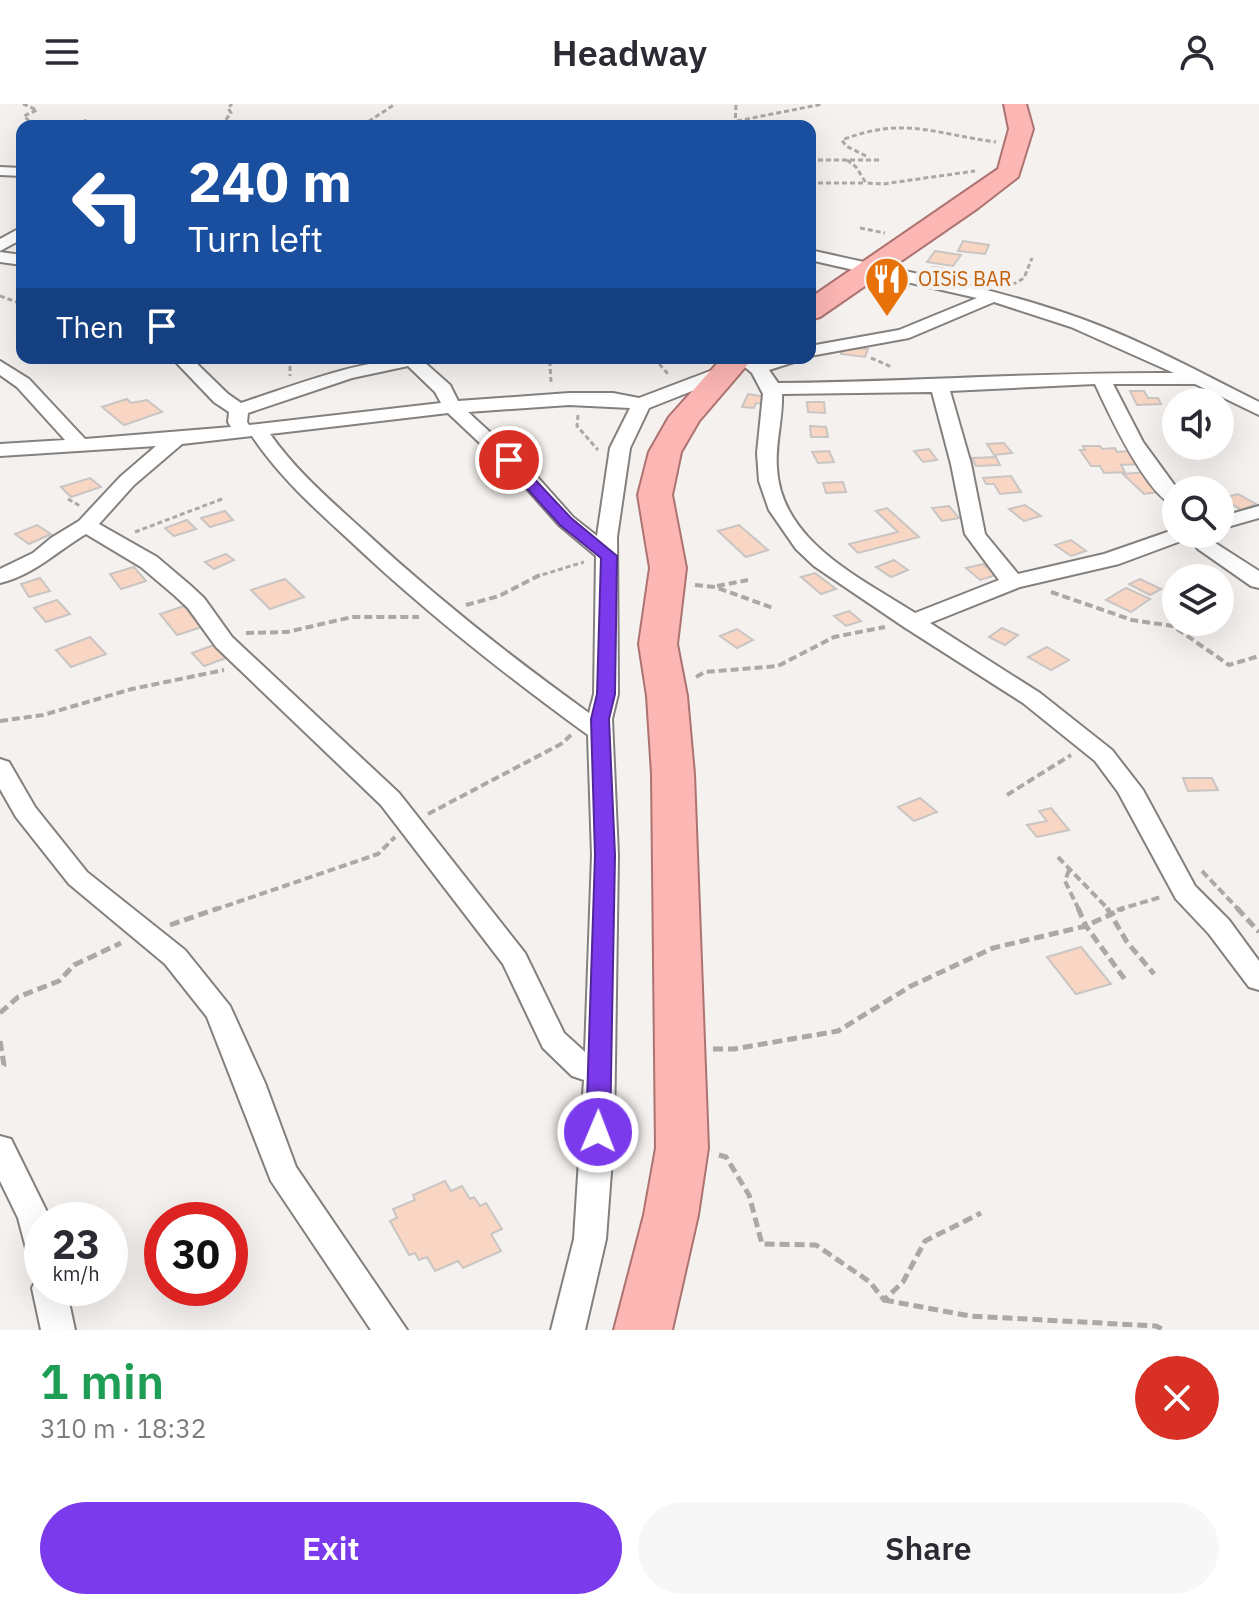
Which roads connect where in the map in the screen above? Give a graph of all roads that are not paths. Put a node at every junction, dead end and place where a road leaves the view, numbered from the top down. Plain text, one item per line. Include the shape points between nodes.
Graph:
1 (1015, 104) edge
2 (816, 256) edge
3 (869, 269) junction
4 (993, 297) junction
5 (816, 307) edge
6 (816, 350) edge
7 (187, 364) edge
8 (388, 364) edge
9 (419, 364) edge
10 (741, 364) edge
11 (0, 366) edge
12 (1101, 378) junction
13 (1199, 379) junction
14 (940, 387) junction
15 (774, 389) junction
16 (641, 404) junction
17 (452, 407) junction
18 (1259, 409) edge
19 (246, 422) junction
20 (176, 439) junction
21 (81, 446) junction
22 (0, 450) edge
23 (1162, 481) edge
24 (1259, 512) edge
25 (1234, 519) edge
26 (86, 525) junction
27 (1162, 541) edge
28 (1210, 548) edge
29 (609, 560) junction
30 (0, 577) edge
31 (1259, 581) edge
32 (1013, 582) junction
33 (909, 621) junction
34 (593, 727) junction
35 (0, 767) edge
36 (1259, 980) edge
37 (599, 1073) junction
38 (0, 1148) edge
39 (26, 1202) edge
40 (53, 1306) edge
41 (58, 1330) edge
42 (390, 1330) edge
43 (568, 1330) edge
44 (643, 1330) edge

1 - 3 highway via 1021,129 1009,172
2 - 3 street
3 - 4 street
3 - 5 highway
4 - 6 street via 903,334
4 - 13 street via 1077,323
7 - 19 street
8 - 19 street via 347,374
9 - 17 street
10 - 15 street
10 - 16 street
10 - 44 highway via 685,417 665,452 655,495 668,568 658,644 673,774 682,1148
11 - 21 street via 23,383
12 - 13 street
12 - 14 street
12 - 23 street
13 - 18 street
14 - 15 street
14 - 32 street via 975,534
15 - 33 street via 766,451 775,506 805,548
16 - 17 street via 569,399
16 - 29 street via 614,473
17 - 19 street
17 - 29 street
19 - 20 street
19 - 34 street via 278,462 386,566
20 - 21 street
20 - 26 street
21 - 22 street
24 - 25 street
26 - 30 street via 41,558
26 - 37 street via 149,562 182,590 289,707 362,770 515,960 553,1040 583,1068
27 - 32 street
28 - 31 street
29 - 34 street via 606,694
32 - 33 street
33 - 36 street via 951,644 1089,741 1137,799 1184,890
34 - 37 street via 605,855
35 - 42 street via 25,811 78,878 175,957 220,1013 282,1172
37 - 43 street via 590,1239
38 - 39 street
40 - 41 street

